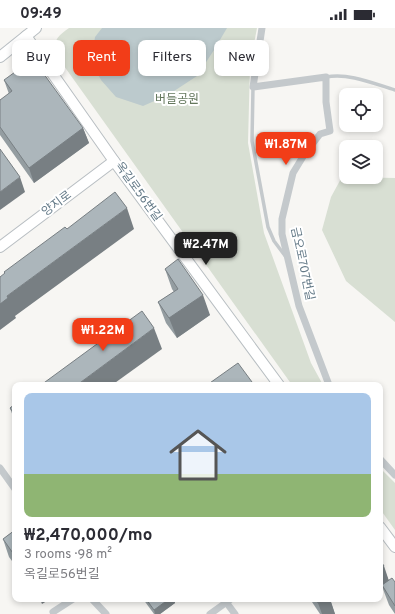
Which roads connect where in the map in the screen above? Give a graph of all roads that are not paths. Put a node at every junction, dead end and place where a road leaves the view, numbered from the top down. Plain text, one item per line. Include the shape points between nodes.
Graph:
1 (36, 28) edge
2 (262, 28) edge
3 (26, 36) junction
4 (0, 58) edge
5 (326, 77) junction
6 (253, 87) junction
7 (395, 90) edge
8 (114, 161) junction
9 (0, 247) edge
10 (288, 261) junction
11 (277, 382) edge
12 (328, 382) edge
13 (383, 462) edge
14 (0, 468) edge
15 (395, 475) edge
16 (12, 485) edge
17 (383, 531) edge
18 (395, 547) edge
19 (68, 602) edge
20 (95, 602) edge
21 (227, 602) edge
22 (229, 602) edge
23 (53, 612) dead end
24 (106, 614) edge
25 (210, 614) edge
26 (235, 614) edge

1 - 3 street
2 - 6 street
3 - 4 street
3 - 8 street, 옥길로56번길
5 - 6 street
5 - 7 lane via 356,78
5 - 10 street, 금오로707번길 via 330,131 320,134 294,173 282,219 282,234
6 - 10 lane via 252,141 268,227
8 - 9 street, 양지로
8 - 11 street, 옥길로56번길
10 - 12 street, 금오로707번길 via 299,306
13 - 15 street
14 - 16 street
17 - 18 street
19 - 23 street
20 - 24 street
21 - 25 street
22 - 26 street

